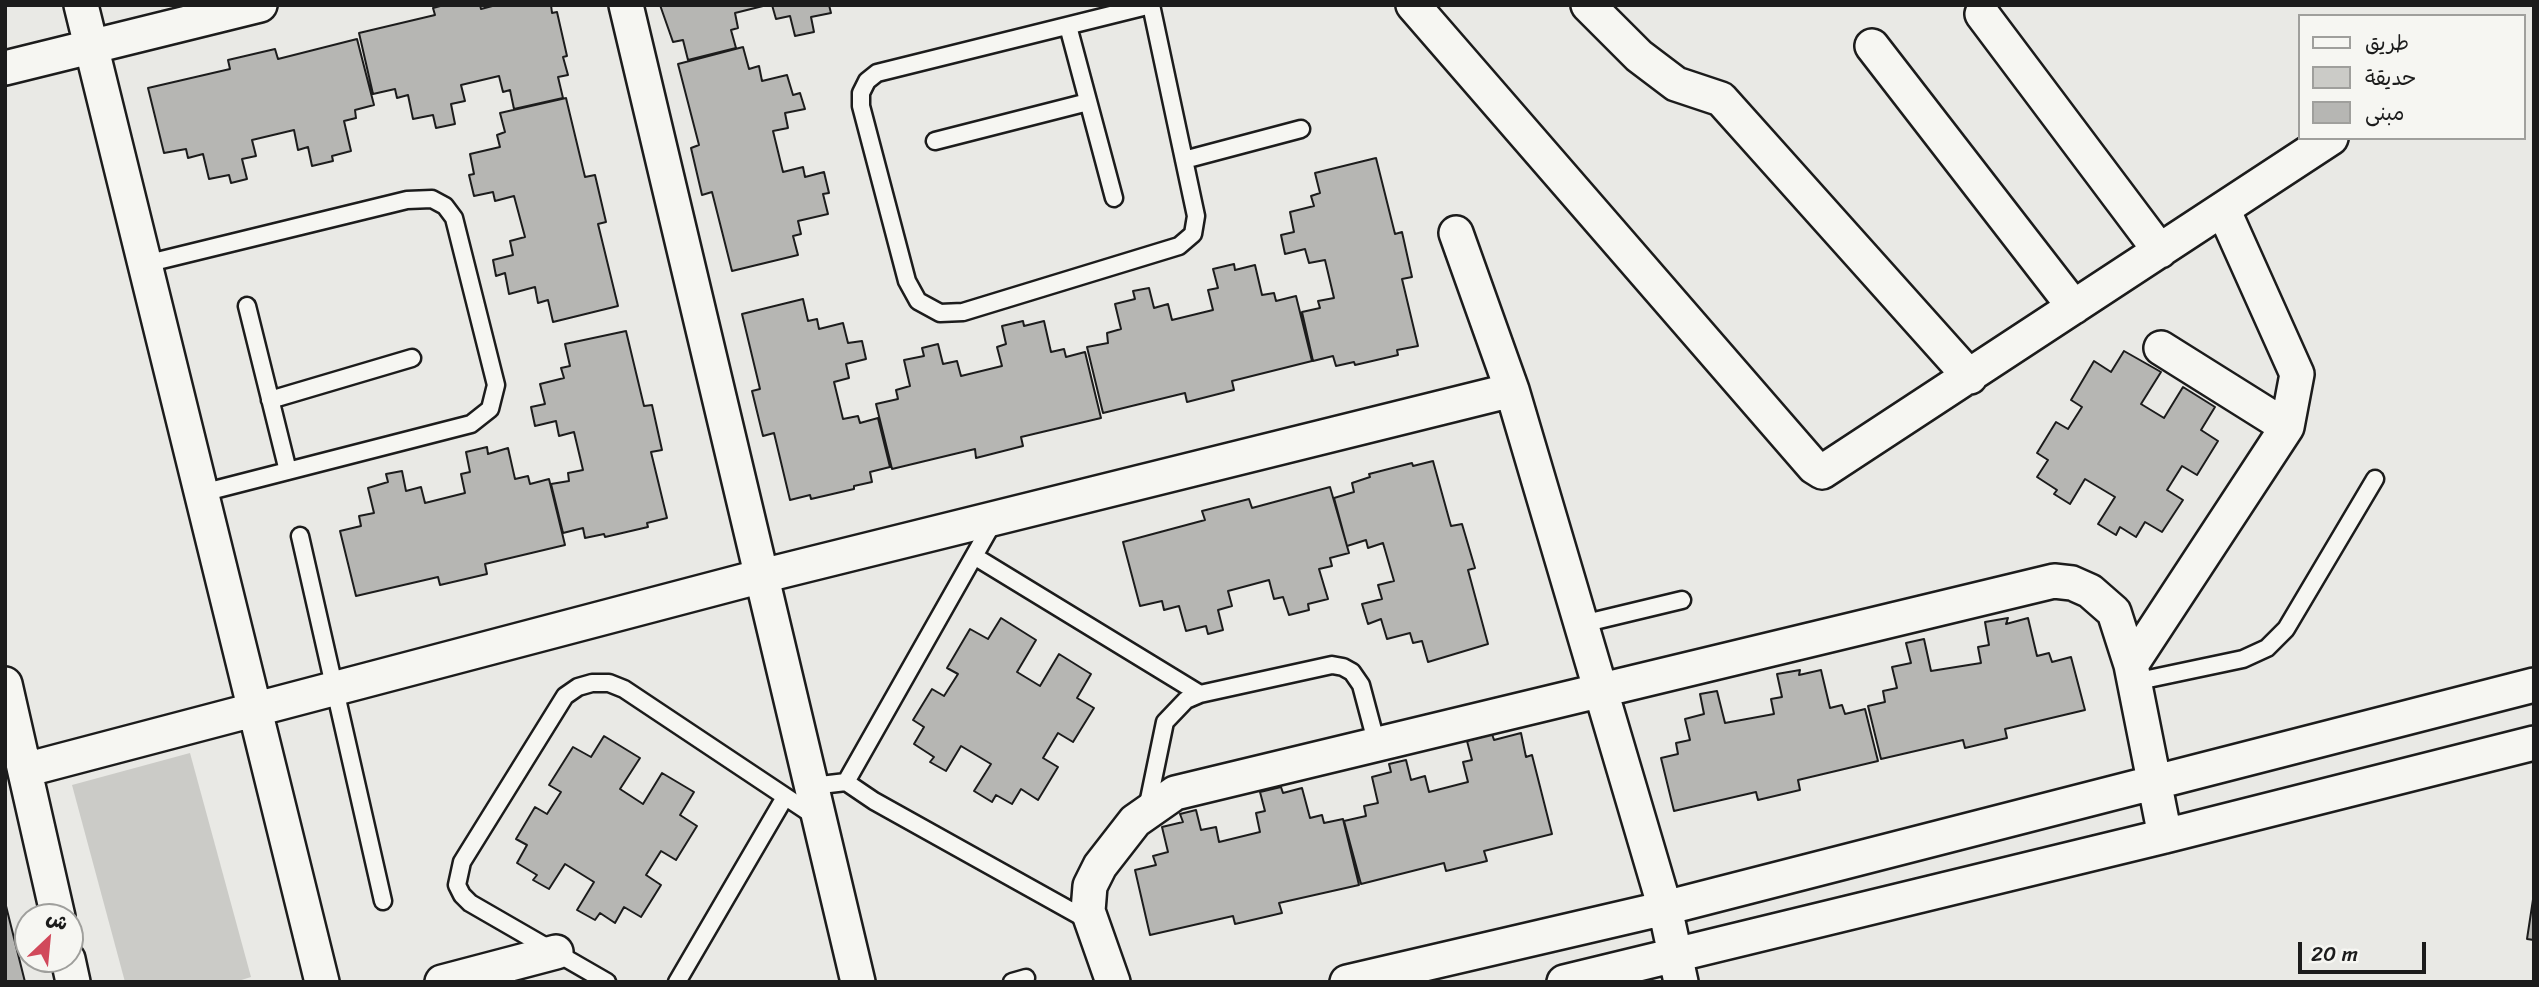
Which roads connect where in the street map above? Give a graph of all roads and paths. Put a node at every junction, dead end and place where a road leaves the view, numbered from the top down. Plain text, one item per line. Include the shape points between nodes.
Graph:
1 (81, 5) edge
2 (260, 5) edge
3 (626, 5) edge
4 (1151, 5) edge
5 (1413, 5) edge
6 (1588, 5) edge
7 (1982, 14) dead end
8 (1068, 26) junction
9 (91, 46) junction
10 (1872, 46) dead end
11 (5, 68) edge
12 (1088, 103) junction
13 (1301, 129) dead end
14 (2329, 140) edge
15 (935, 141) dead end
16 (1184, 160) junction
17 (1114, 198) dead end
18 (2223, 209) junction
19 (1456, 233) dead end
20 (2160, 251) junction
21 (145, 264) junction
22 (247, 306) dead end
23 (2074, 307) junction
24 (2161, 348) dead end
25 (412, 358) dead end
26 (1970, 377) junction
27 (1512, 390) junction
28 (270, 400) junction
29 (2287, 428) junction
30 (288, 471) junction
31 (2375, 478) dead end
32 (202, 493) junction
33 (996, 519) junction
34 (300, 536) dead end
35 (974, 556) junction
36 (762, 576) junction
37 (1682, 600) dead end
38 (1582, 624) junction
39 (2132, 674) junction
40 (5, 684) edge
41 (2534, 685) edge
42 (335, 688) junction
43 (1602, 691) junction
44 (1200, 694) junction
45 (255, 709) junction
46 (2534, 743) edge
47 (1377, 745) junction
48 (25, 770) junction
49 (846, 782) junction
50 (2153, 785) junction
51 (799, 792) junction
52 (1147, 810) junction
53 (2165, 836) junction
54 (383, 901) dead end
55 (55, 903) edge
56 (1665, 908) junction
57 (1092, 922) junction
58 (556, 952) junction
59 (1678, 968) edge
60 (322, 982) edge
61 (442, 982) edge
62 (607, 982) edge
63 (677, 982) edge
64 (858, 982) edge
65 (1113, 982) edge
66 (1347, 982) edge
67 (1564, 982) edge

1 - 9 street
2 - 9 street
3 - 36 street
4 - 8 lane
4 - 16 lane
5 - 26 street via 1814,467 1822,472 1831,468
6 - 26 street via 1676,84 1721,99
7 - 20 street
8 - 12 lane
8 - 16 lane via 877,73 867,81 861,93 862,106 907,281 918,302 940,313 963,312 1179,246 1196,226
9 - 11 street
9 - 21 street
10 - 23 street
12 - 15 lane
12 - 17 lane
13 - 16 lane
14 - 18 street
18 - 20 street
18 - 29 street via 2297,374
19 - 27 street
20 - 23 street
21 - 30 lane via 419,197 445,206 454,218 496,385 490,409 471,424
21 - 32 street
22 - 28 lane
23 - 26 street
24 - 29 street
25 - 28 lane
27 - 33 street
27 - 38 street
28 - 30 lane
29 - 39 street
30 - 32 lane
31 - 39 lane via 2286,629 2267,648 2243,659
32 - 45 street
33 - 35 lane
33 - 36 street
34 - 42 lane
35 - 44 lane
35 - 49 lane
36 - 42 street
36 - 51 street
37 - 38 lane
38 - 43 street
39 - 43 street via 2114,612 2090,591 2054,581
39 - 50 street
40 - 48 street
41 - 50 street
42 - 45 street
42 - 54 lane
43 - 47 street
43 - 56 street
44 - 47 lane via 1332,665 1343,667 1361,685
44 - 52 lane via 1186,700 1166,722
45 - 48 street
45 - 60 street
46 - 53 street
47 - 52 street via 1175,793
48 - 55 street
49 - 51 lane
49 - 57 lane
50 - 53 street
50 - 56 street
51 - 58 lane via 625,689 609,683 578,687 565,696 458,873 457,884 470,903
51 - 63 lane
51 - 64 street via 821,821
52 - 57 street via 1094,876 1088,898
53 - 59 street
56 - 59 street
56 - 66 street
57 - 65 street
58 - 61 street
58 - 62 lane
59 - 67 street

